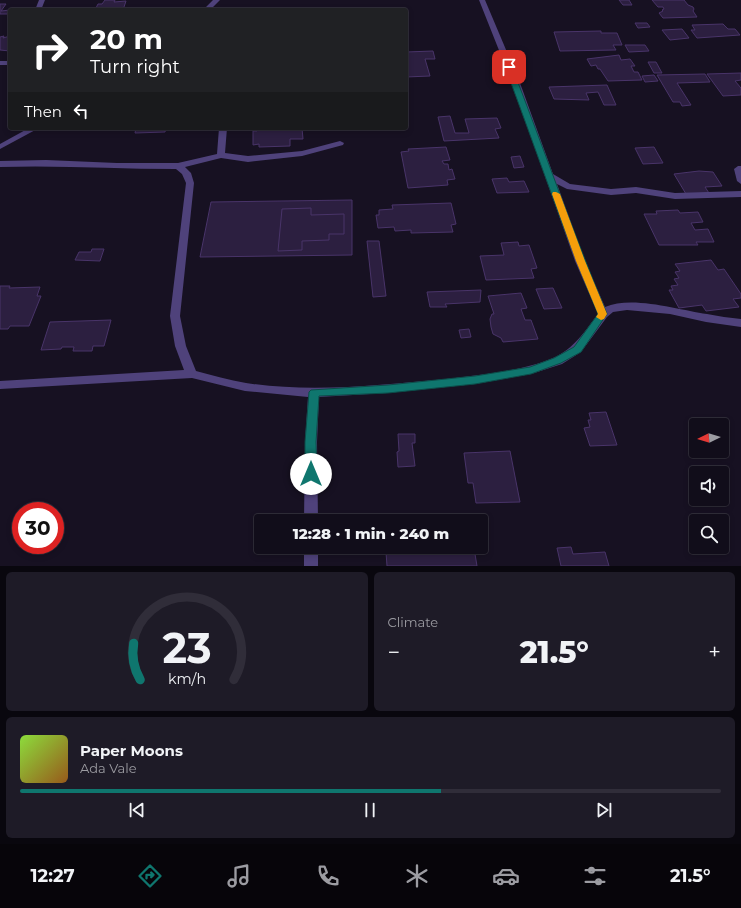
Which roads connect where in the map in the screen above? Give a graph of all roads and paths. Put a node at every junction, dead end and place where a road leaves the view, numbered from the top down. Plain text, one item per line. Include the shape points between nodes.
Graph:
1 (217, 0) edge
2 (482, 0) edge
3 (208, 8) edge
4 (31, 130) edge
5 (223, 130) edge
6 (340, 143) dead end
7 (0, 147) edge
8 (221, 155) junction
9 (0, 164) edge
10 (178, 166) junction
11 (741, 169) edge
12 (550, 176) junction
13 (741, 181) edge
14 (741, 194) edge
15 (603, 314) junction
16 (741, 323) edge
17 (192, 374) junction
18 (0, 385) edge
19 (314, 392) junction
20 (311, 514) edge
21 (311, 554) edge
22 (311, 566) edge

1 - 3 street
2 - 12 street
4 - 7 street
5 - 8 street
6 - 8 street via 302,152 248,158
8 - 10 street
9 - 10 street
10 - 17 street via 187,173 190,183 175,316 176,333
11 - 13 street via 738,169
12 - 14 street via 567,186 611,192 636,190 675,196
12 - 15 street via 580,261
15 - 16 street via 610,309 627,306 670,310
15 - 19 street via 577,349 558,361 531,370 468,381 388,389
17 - 18 street
17 - 19 street via 245,387
19 - 20 street
21 - 22 street

